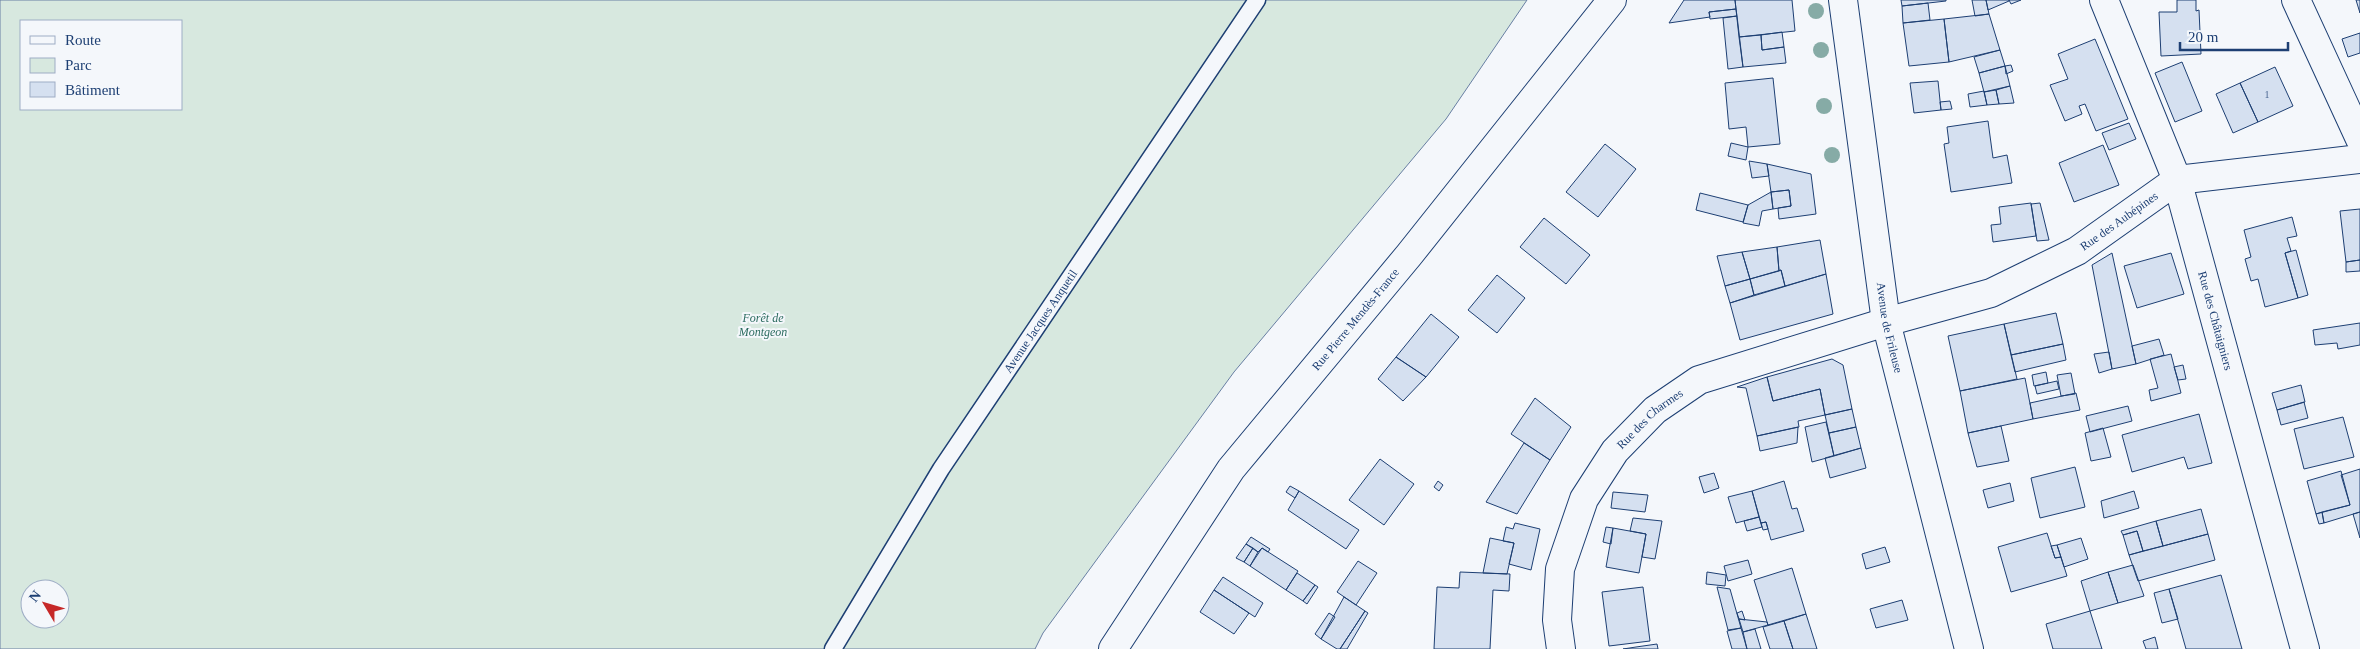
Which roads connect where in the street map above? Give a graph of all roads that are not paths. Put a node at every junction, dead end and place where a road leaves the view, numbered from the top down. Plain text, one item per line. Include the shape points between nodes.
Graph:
1 (1256, 0) edge
2 (1612, 0) edge
3 (1843, 0) edge
4 (2104, 0) edge
5 (2296, 0) edge
6 (2360, 139) edge
7 (2360, 159) edge
8 (2177, 180) junction
9 (1886, 322) junction
10 (833, 649) edge
11 (1113, 649) edge
12 (1561, 649) edge
13 (1969, 649) edge
14 (2305, 649) edge

1 - 10 lane, Avenue Jacques Anquetil via 942,470
2 - 11 street, Rue Pierre Mendès-France via 1409,255 1231,469
3 - 9 street, Avenue de Frileuse
4 - 8 street, Rue des Châtaigniers
5 - 6 street
7 - 8 street, Rue des Aubépines
8 - 9 street, Rue des Aubépines via 2077,251 1991,293
8 - 14 street, Rue des Châtaigniers
9 - 12 street, Rue des Charmes via 1699,380 1648,417 1615,450 1584,499 1560,569 1557,620
9 - 13 street, Avenue de Frileuse

